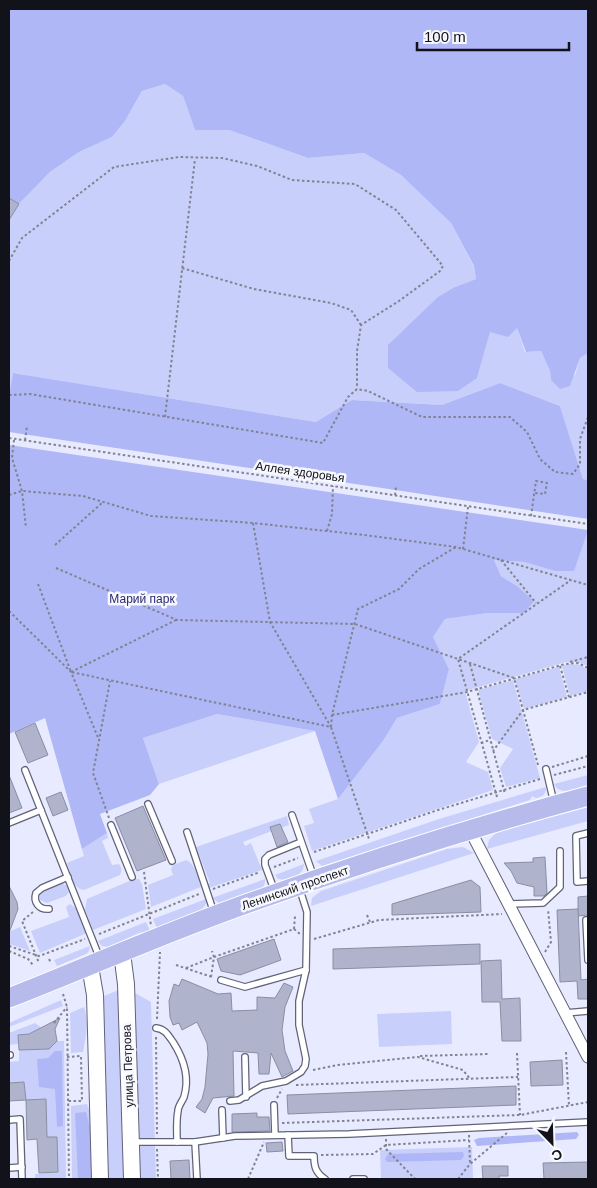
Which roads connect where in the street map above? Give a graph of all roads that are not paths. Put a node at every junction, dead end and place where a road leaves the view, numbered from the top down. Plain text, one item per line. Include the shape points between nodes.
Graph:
1 (546, 769) road end
2 (26, 770) dead end
3 (588, 796) edge
4 (148, 804) dead end
5 (554, 805) junction
6 (41, 810) junction
7 (292, 815) dead end
8 (9, 823) edge
9 (111, 825) road end
10 (470, 830) junction
11 (187, 832) dead end
12 (588, 833) edge
13 (301, 842) junction
14 (560, 850) dead end
15 (172, 861) dead end
16 (132, 876) dead end
17 (68, 877) junction
18 (588, 881) edge
19 (307, 883) junction
20 (276, 894) junction
21 (49, 909) dead end
22 (507, 909) junction
23 (215, 915) junction
24 (588, 920) edge
25 (122, 953) junction
26 (588, 960) edge
27 (96, 964) junction
28 (306, 970) junction
29 (221, 980) road end
30 (9, 998) edge
31 (588, 1011) edge
32 (565, 1013) junction
33 (156, 1028) road end
34 (588, 1057) edge
35 (245, 1058) dead end
36 (246, 1096) junction
37 (230, 1101) dead end
38 (274, 1105) road end
39 (222, 1110) dead end
40 (9, 1120) edge
41 (588, 1122) edge
42 (288, 1135) junction
43 (275, 1136) junction
44 (223, 1138) junction
45 (131, 1142) junction
46 (177, 1142) junction
47 (195, 1142) junction
48 (22, 1167) junction
49 (9, 1168) edge
50 (22, 1179) edge
51 (100, 1179) edge
52 (132, 1179) edge
53 (197, 1179) edge
54 (325, 1179) edge
55 (353, 1179) edge
56 (364, 1179) edge

1 - 5 lane via 545,778
2 - 6 lane
3 - 5 main road, Ленинский проспект
4 - 15 lane
5 - 10 main road, Ленинский проспект
6 - 8 lane
6 - 17 lane
7 - 13 lane
9 - 16 lane
10 - 19 main road, Ленинский проспект
10 - 22 street
11 - 23 lane
12 - 18 lane via 576,836 577,882
13 - 19 lane via 306,855
13 - 20 lane via 268,855 264,862
14 - 22 lane via 560,887 543,903
17 - 21 lane via 38,890 35,899 40,908
17 - 27 lane via 92,937
19 - 20 main road, Ленинский проспект
19 - 28 lane
20 - 23 main road, Ленинский проспект
22 - 32 street
23 - 25 main road, Ленинский проспект
24 - 26 lane
25 - 27 main road, Ленинский проспект
25 - 45 main road, улица Петрова via 126,984
27 - 30 main road, Ленинский проспект
27 - 51 main road
28 - 29 lane via 245,987
28 - 36 lane via 299,1001 305,1066 285,1083 262,1086
31 - 32 lane
32 - 34 street
33 - 46 lane via 162,1028 166,1033 186,1070 186,1090 178,1109
35 - 36 lane
36 - 37 lane
38 - 43 lane
39 - 44 lane
40 - 48 lane via 20,1119
41 - 42 lane
42 - 43 lane
42 - 54 lane via 289,1156 314,1156 317,1174
43 - 44 lane
44 - 47 lane
45 - 46 lane
45 - 52 main road, улица Петрова
46 - 47 lane
47 - 53 lane
48 - 49 lane
48 - 50 lane
55 - 56 lane

